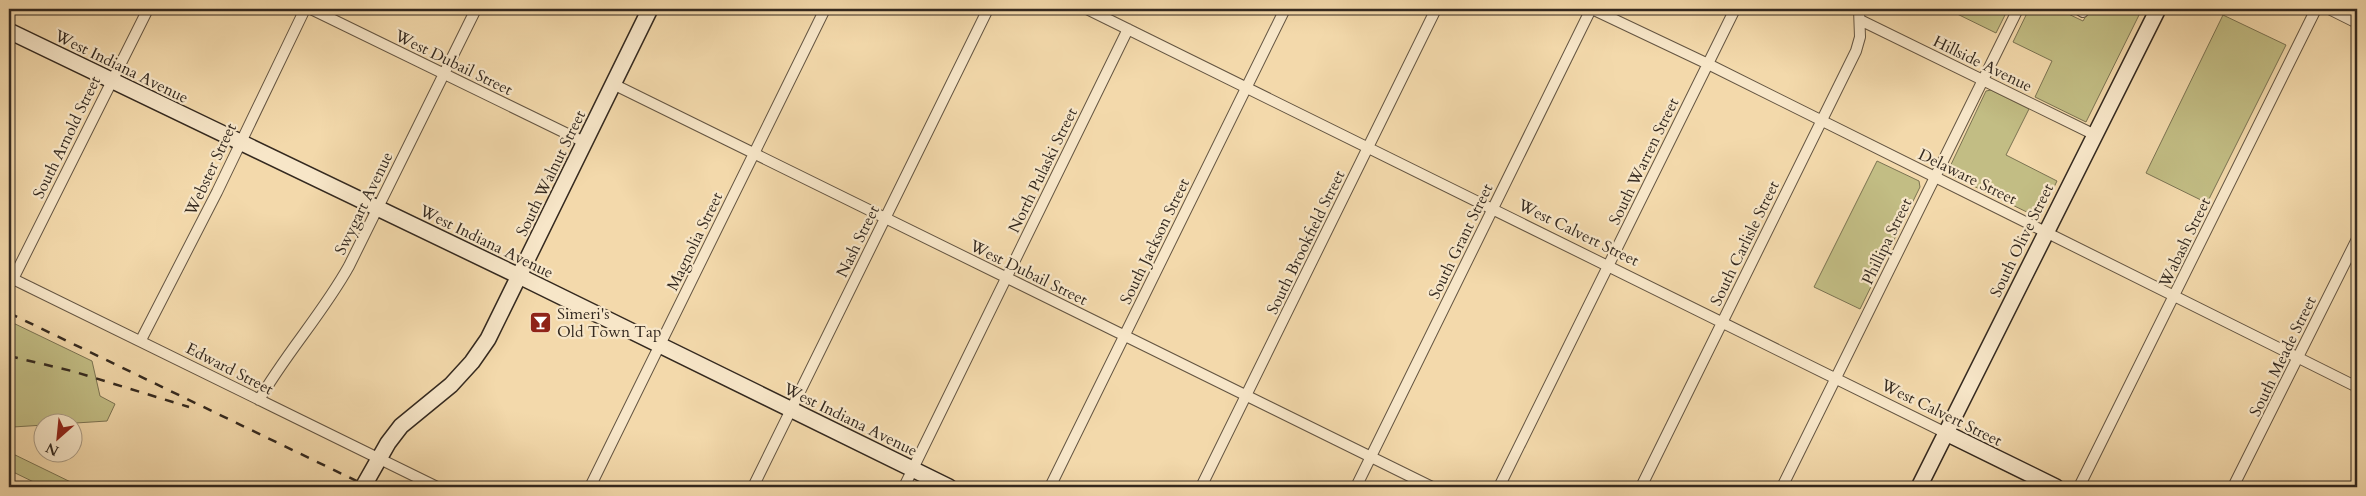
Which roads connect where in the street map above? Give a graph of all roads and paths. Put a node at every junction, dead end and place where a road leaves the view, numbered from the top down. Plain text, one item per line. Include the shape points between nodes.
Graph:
1 (148, 9) edge
2 (305, 9) edge
3 (311, 9) edge
4 (476, 9) edge
5 (650, 9) edge
6 (825, 9) edge
7 (988, 9) edge
8 (1087, 9) edge
9 (1285, 9) edge
10 (1436, 9) edge
11 (1591, 9) edge
12 (1735, 9) edge
13 (1859, 9) edge
14 (2018, 9) edge
15 (2158, 9) edge
16 (2316, 9) edge
17 (2329, 9) edge
18 (1860, 20) junction
19 (2357, 23) edge
20 (1128, 29) junction
21 (9, 31) edge
22 (1708, 64) junction
23 (444, 73) junction
24 (1983, 79) junction
25 (111, 80) junction
26 (613, 84) junction
27 (1246, 87) junction
28 (1821, 121) junction
29 (2094, 134) junction
30 (584, 142) junction
31 (240, 143) junction
32 (1368, 147) junction
33 (754, 153) junction
34 (1935, 176) junction
35 (377, 208) junction
36 (1492, 210) junction
37 (885, 218) junction
38 (2045, 231) junction
39 (2357, 239) edge
40 (1608, 266) junction
41 (519, 276) junction
42 (1006, 277) junction
43 (11, 278) edge
44 (2174, 296) junction
45 (1722, 322) junction
46 (1124, 335) junction
47 (141, 340) junction
48 (660, 345) junction
49 (2298, 357) junction
50 (1835, 378) junction
51 (2357, 387) edge
52 (1246, 395) junction
53 (259, 400) junction
54 (791, 410) junction
55 (1946, 433) junction
56 (1371, 457) junction
57 (379, 459) junction
58 (913, 469) junction
59 (363, 487) edge
60 (437, 487) edge
61 (590, 487) edge
62 (753, 487) edge
63 (904, 487) edge
64 (949, 487) edge
65 (1050, 487) edge
66 (1200, 487) edge
67 (1356, 487) edge
68 (1432, 487) edge
69 (1499, 487) edge
70 (1640, 487) edge
71 (1782, 487) edge
72 (1919, 487) edge
73 (2056, 487) edge
74 (2079, 487) edge
75 (2233, 487) edge

1 - 25 street, South Arnold Street
2 - 31 street, Webster Street
3 - 23 street, West Dubail Street
4 - 23 street, Swygart Avenue
5 - 26 street, South Walnut Street
6 - 33 street, Magnolia Street
7 - 37 street, Nash Street
8 - 20 street, West Calvert Street
9 - 27 street, South Jackson Street
10 - 32 street, South Brookfield Street
11 - 22 street, Delaware Street
11 - 36 street, South Grant Street
12 - 22 street, South Warren Street
13 - 18 street, South Carlisle Street
14 - 24 street, Phillipa Street
15 - 29 street, South Olive Street
16 - 44 street, Wabash Street
17 - 19 street
18 - 24 street, Hillside Avenue
18 - 28 street, South Carlisle Street via 1856,51
20 - 27 street, West Calvert Street
20 - 42 street, North Pulaski Street
21 - 25 street, West Indiana Avenue
22 - 28 street, Delaware Street
22 - 40 street, South Warren Street
23 - 30 street, West Dubail Street
23 - 35 street, Swygart Avenue
24 - 29 street, Hillside Avenue
24 - 34 street, Phillipa Street
25 - 31 street, West Indiana Avenue
25 - 43 street, South Arnold Street
26 - 30 street, South Walnut Street
26 - 33 street, West Dubail Street
27 - 32 street, West Calvert Street
27 - 46 street, South Jackson Street
28 - 34 street, Delaware Street
28 - 45 street, South Carlisle Street
29 - 38 street, South Olive Street
30 - 41 street, South Walnut Street
31 - 35 street, West Indiana Avenue
31 - 47 street, Webster Street
32 - 36 street, West Calvert Street
32 - 52 street, South Brookfield Street
33 - 37 street, West Dubail Street
33 - 48 street, Magnolia Street
34 - 38 street, Delaware Street
34 - 50 street, Phillipa Street
35 - 41 street, West Indiana Avenue
35 - 53 street, Swygart Avenue via 340,283 286,356
36 - 40 street, West Calvert Street
36 - 56 street, South Grant Street
37 - 42 street, West Dubail Street
37 - 54 street, Nash Street
38 - 44 street, Delaware Street
38 - 55 street, South Olive Street
39 - 49 street, South Meade Street
40 - 45 street, West Calvert Street
40 - 69 street, South Warren Street
41 - 48 street, West Indiana Avenue
41 - 57 street, South Walnut Street via 488,339 472,362 451,385 406,422
42 - 46 street, West Dubail Street
42 - 58 street, North Pulaski Street
43 - 47 street, Edward Street
44 - 49 street, Delaware Street
44 - 74 street, Wabash Street
45 - 50 street, West Calvert Street
45 - 70 street, South Carlisle Street
46 - 52 street, West Dubail Street
46 - 65 street, South Jackson Street
47 - 53 street, Edward Street
48 - 54 street, West Indiana Avenue
48 - 61 street, Magnolia Street
49 - 51 street, Delaware Street
49 - 75 street, South Meade Street
50 - 55 street, West Calvert Street
50 - 71 street, Phillipa Street
52 - 56 street, West Dubail Street
52 - 66 street, South Brookfield Street
53 - 57 street, Edward Street
54 - 58 street, West Indiana Avenue
54 - 62 street, Nash Street
55 - 72 street, South Olive Street
55 - 73 street, West Calvert Street
56 - 67 street, South Grant Street
56 - 68 street, West Dubail Street
57 - 59 street, South Walnut Street
57 - 60 street, Edward Street
58 - 63 street, North Pulaski Street
58 - 64 street, West Indiana Avenue

